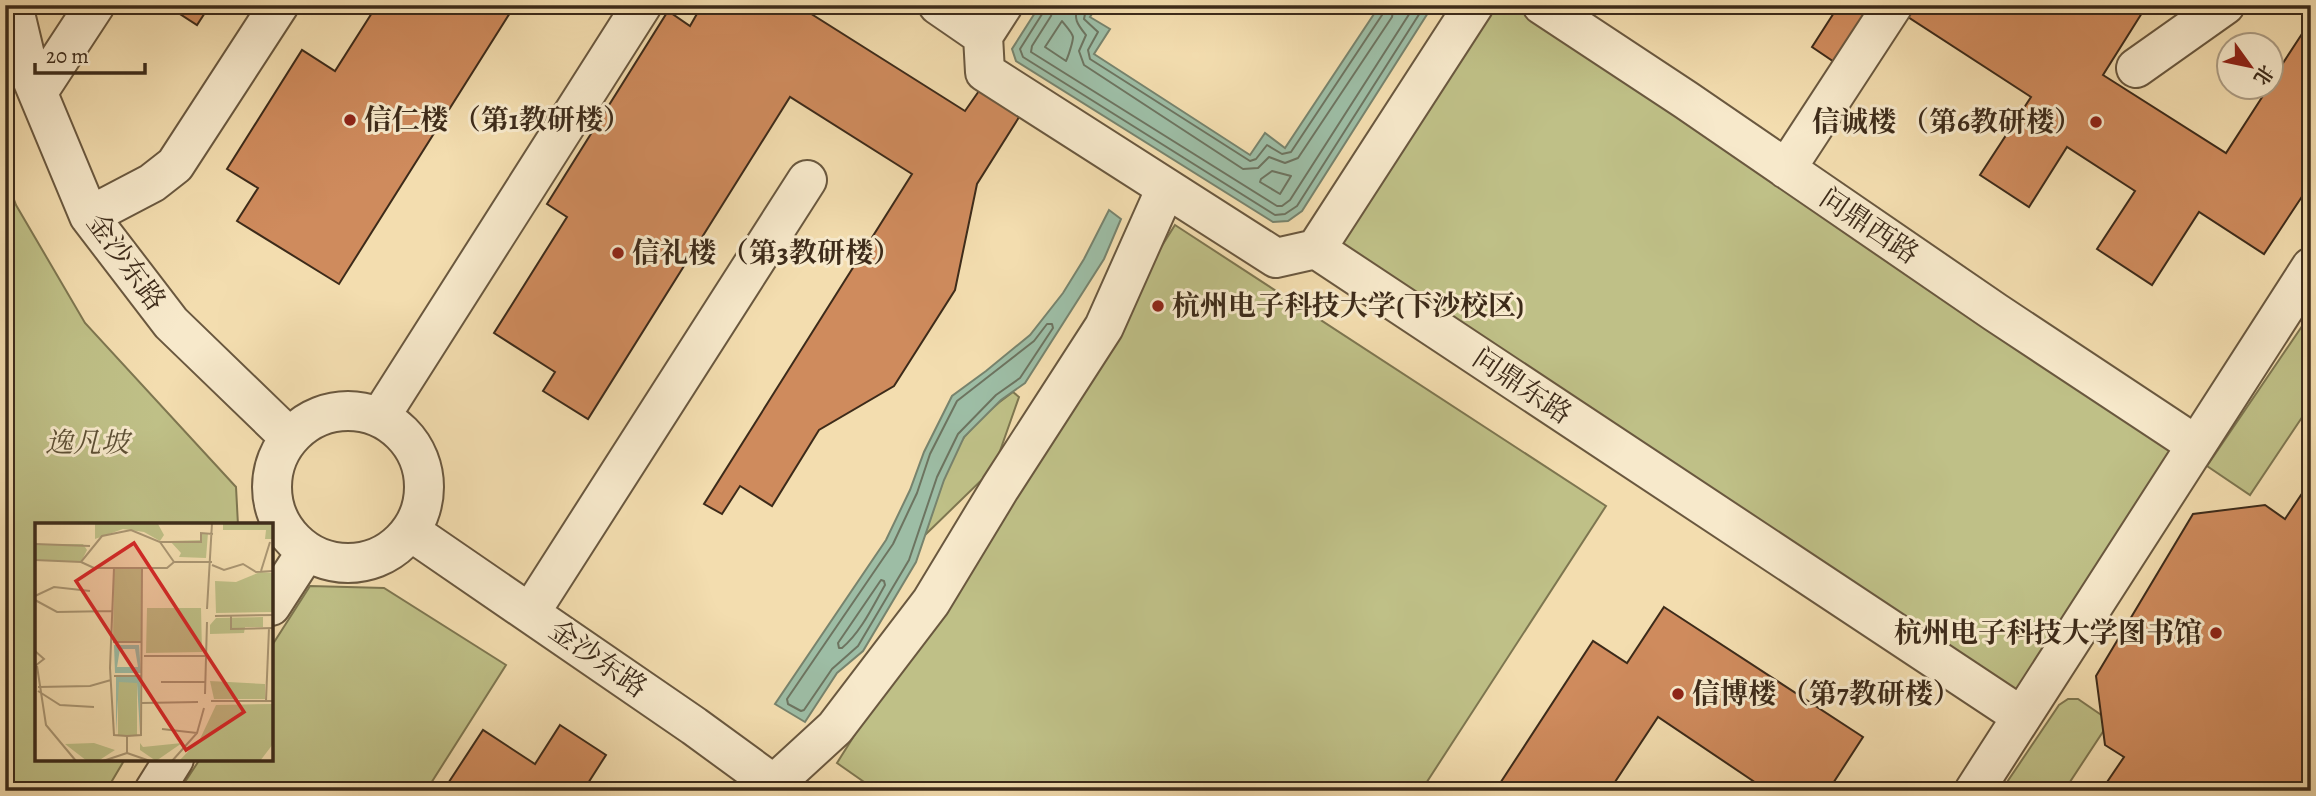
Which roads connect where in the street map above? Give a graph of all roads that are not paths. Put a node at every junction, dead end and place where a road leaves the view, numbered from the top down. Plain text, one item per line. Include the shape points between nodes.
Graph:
1 (13, 5) edge
2 (95, 5) edge
3 (279, 5) edge
4 (642, 5) edge
5 (937, 5) edge
6 (1475, 5) edge
7 (1542, 5) edge
8 (1893, 5) edge
9 (2225, 5) edge
10 (993, 20) edge
11 (2136, 68) dead end
12 (38, 93) junction
13 (1786, 169) junction
14 (807, 180) dead end
15 (1166, 188) junction
16 (89, 216) junction
17 (1316, 249) junction
18 (2311, 267) edge
19 (380, 417) junction
20 (289, 438) junction
21 (2196, 446) junction
22 (410, 531) junction
23 (306, 552) junction
24 (273, 603) edge
25 (530, 613) junction
26 (2021, 716) junction
27 (173, 761) edge
28 (778, 788) edge
29 (154, 791) edge
30 (1974, 791) edge

1 - 12 street, 金沙东路
2 - 12 street
3 - 16 street via 175,165 152,183
4 - 19 street
5 - 10 street
6 - 17 street
7 - 13 street, 问鼎西路
8 - 13 street
9 - 11 street
10 - 15 street via 985,72
12 - 16 street, 金沙东路
13 - 21 street, 问鼎西路
14 - 25 street
15 - 17 street via 1276,258
15 - 28 street via 1104,327 931,601 835,728
16 - 20 street, 金沙东路 via 171,323
17 - 26 street, 问鼎东路
18 - 21 street
19 - 20 street via 356,411 331,412
19 - 22 street via 408,441 424,473 424,498
20 - 23 street via 276,460 271,486 275,511 287,534
21 - 26 street
22 - 23 street via 381,557 356,564 330,562
22 - 25 street, 金沙东路
23 - 24 street
25 - 28 street, 金沙东路
26 - 30 street
27 - 29 street

